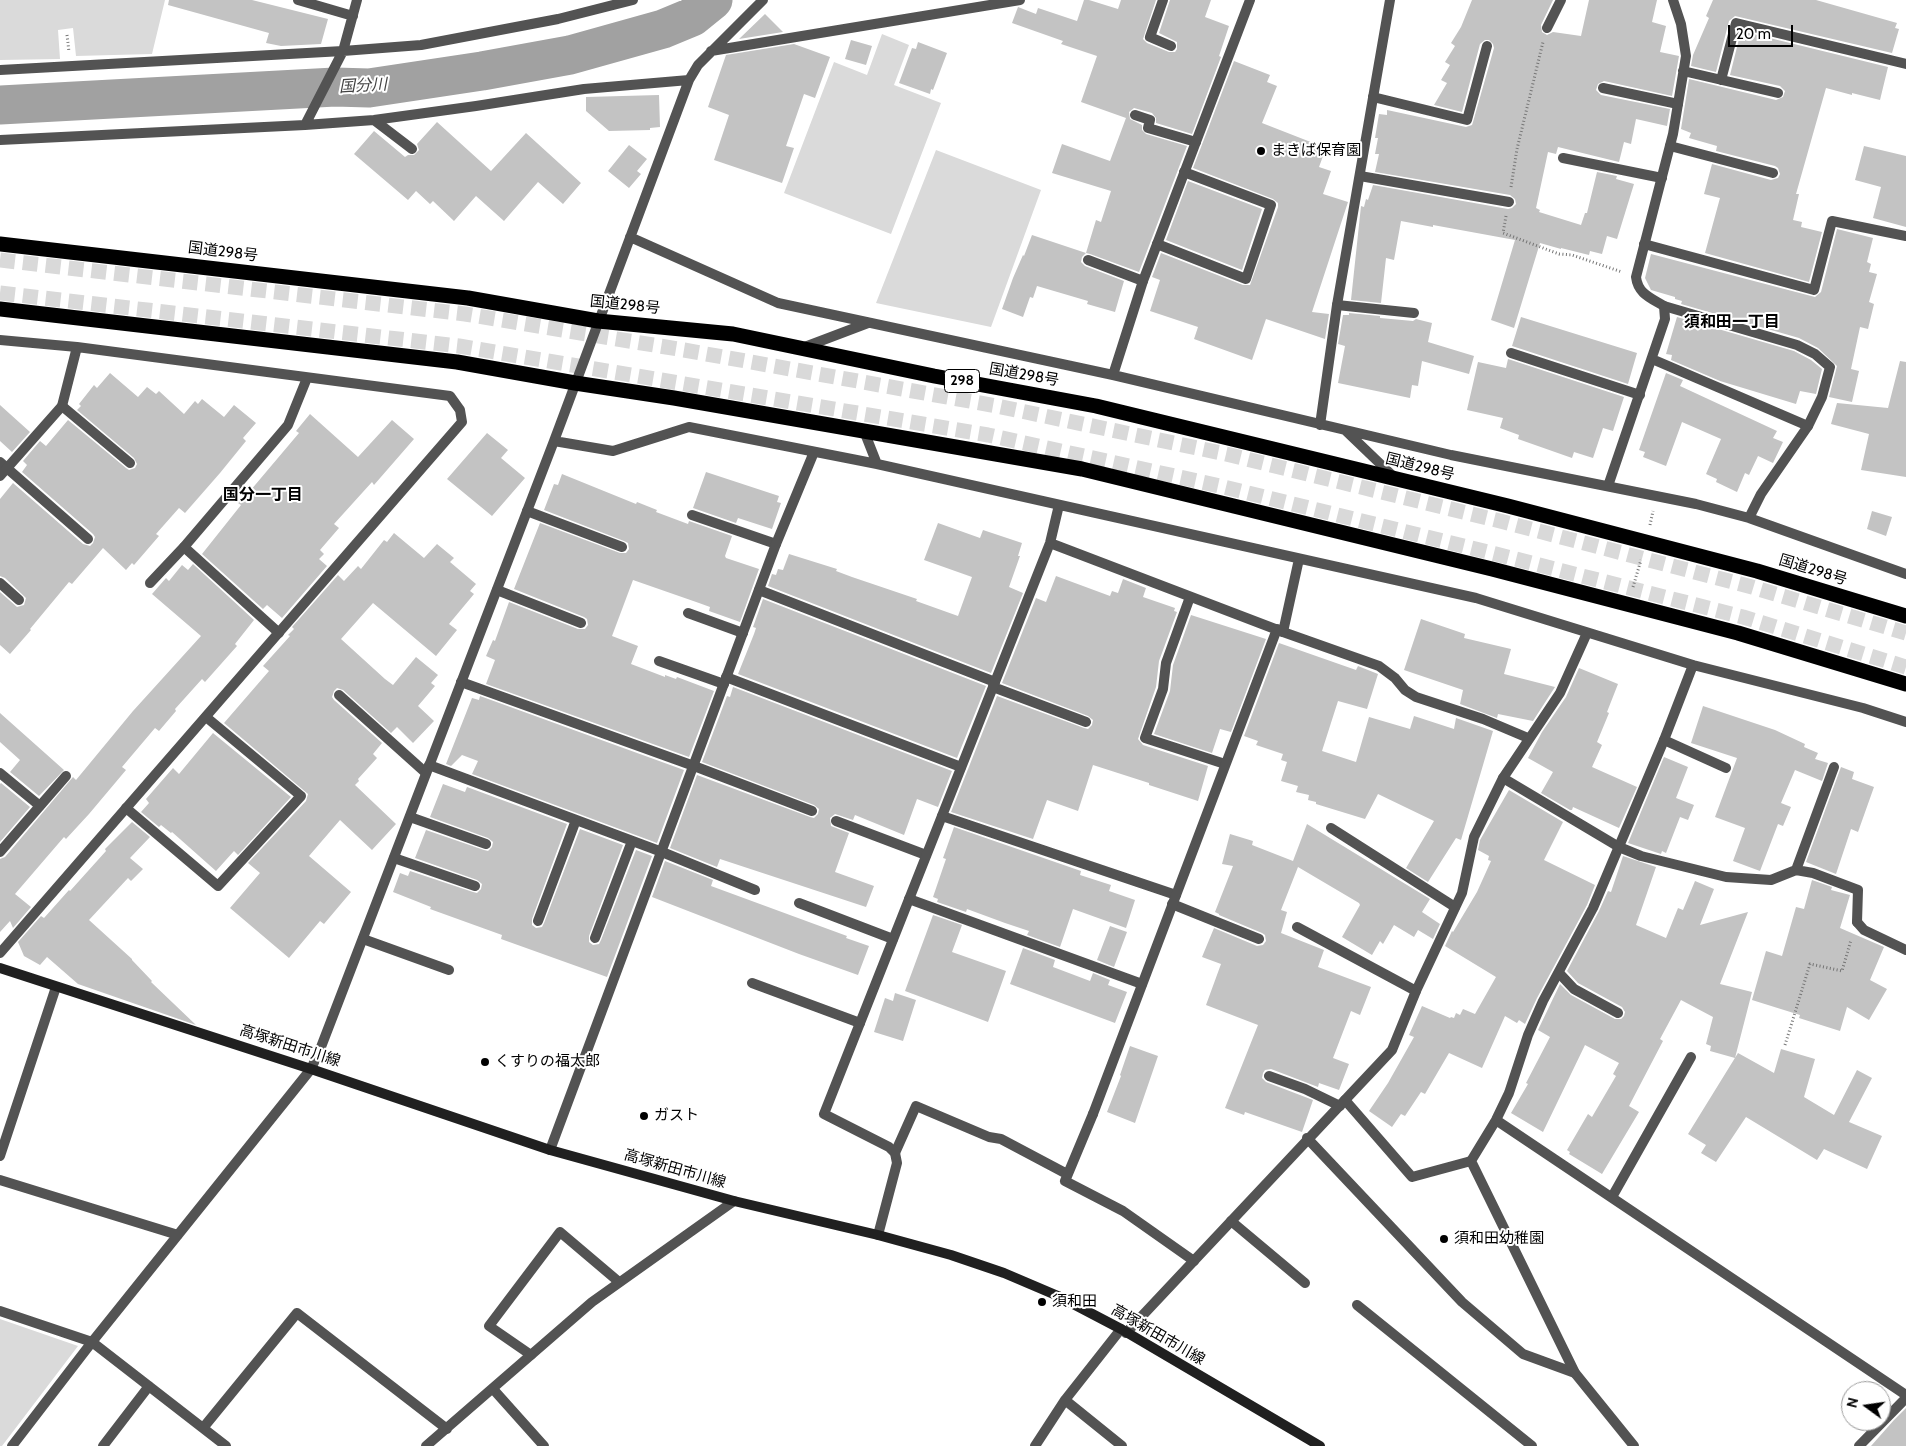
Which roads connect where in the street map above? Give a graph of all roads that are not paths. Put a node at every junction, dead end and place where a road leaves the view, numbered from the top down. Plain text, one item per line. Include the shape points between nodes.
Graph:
1 (298, 0) edge
2 (357, 0) edge
3 (633, 0) edge
4 (763, 0) edge
5 (1020, 0) edge
6 (1163, 0) edge
7 (1250, 0) edge
8 (1390, 0) edge
9 (1561, 0) edge
10 (1673, 0) edge
11 (353, 16) junction
12 (1547, 28) road end
13 (1171, 46) dead end
14 (1487, 46) dead end
15 (343, 51) junction
16 (711, 51) junction
17 (1906, 64) edge
18 (0, 70) edge
19 (1683, 71) junction
20 (689, 80) junction
21 (1721, 80) junction
22 (1603, 88) dead end
23 (1778, 94) dead end
24 (1373, 97) junction
25 (1678, 104) junction
26 (1135, 115) dead end
27 (374, 120) junction
28 (305, 125) junction
29 (0, 140) edge
30 (1196, 142) junction
31 (1670, 146) junction
32 (412, 149) dead end
33 (1563, 158) dead end
34 (1184, 172) junction
35 (1773, 172) dead end
36 (1360, 176) junction
37 (1662, 178) junction
38 (1509, 202) road end
39 (630, 236) junction
40 (1906, 236) edge
41 (0, 244) edge
42 (1156, 244) junction
43 (1644, 244) junction
44 (1088, 260) dead end
45 (1142, 281) junction
46 (1337, 305) junction
47 (1664, 306) junction
48 (0, 309) edge
49 (1414, 314) dead end
50 (598, 321) junction
51 (869, 322) junction
52 (0, 340) edge
53 (77, 347) junction
54 (801, 348) junction
55 (1511, 353) dead end
56 (1652, 359) junction
57 (1113, 375) junction
58 (307, 378) junction
59 (575, 383) junction
60 (1640, 395) junction
61 (62, 406) junction
62 (1320, 424) junction
63 (1808, 426) junction
64 (1345, 430) junction
65 (864, 431) junction
66 (554, 441) junction
67 (814, 452) junction
68 (130, 463) dead end
69 (877, 464) junction
70 (2, 469) edge
71 (1396, 479) junction
72 (1608, 486) junction
73 (1059, 505) junction
74 (526, 512) junction
75 (692, 515) dead end
76 (1749, 518) junction
77 (88, 539) dead end
78 (1050, 543) junction
79 (776, 544) junction
80 (184, 547) junction
81 (622, 547) dead end
82 (1299, 559) junction
83 (1906, 574) edge
84 (0, 583) edge
85 (150, 583) dead end
86 (497, 590) junction
87 (760, 590) junction
88 (1190, 597) junction
89 (19, 600) dead end
90 (688, 613) dead end
91 (1906, 616) edge
92 (581, 623) dead end
93 (1280, 631) junction
94 (279, 632) junction
95 (743, 633) junction
96 (1587, 633) junction
97 (659, 661) dead end
98 (1693, 665) junction
99 (725, 680) junction
100 (461, 682) junction
101 (994, 684) junction
102 (1906, 684) edge
103 (338, 696) dead end
104 (206, 717) junction
105 (1086, 722) dead end
106 (1906, 722) edge
107 (1528, 738) junction
108 (1664, 740) junction
109 (1226, 764) junction
110 (694, 766) junction
111 (961, 767) junction
112 (1834, 767) dead end
113 (1726, 768) dead end
114 (428, 769) junction
115 (0, 773) edge
116 (66, 776) dead end
117 (1503, 778) junction
118 (40, 806) junction
119 (126, 808) junction
120 (812, 812) dead end
121 (942, 816) junction
122 (410, 817) junction
123 (576, 820) junction
124 (836, 821) dead end
125 (1331, 828) dead end
126 (632, 840) junction
127 (486, 844) dead end
128 (1619, 847) junction
129 (0, 852) edge
130 (662, 852) junction
131 (926, 855) junction
132 (394, 858) junction
133 (1796, 870) junction
134 (475, 886) dead end
135 (755, 890) dead end
136 (909, 899) junction
137 (1174, 900) junction
138 (799, 903) dead end
139 (1455, 907) junction
140 (538, 921) dead end
141 (1297, 927) dead end
142 (595, 938) dead end
143 (363, 939) junction
144 (894, 939) junction
145 (1259, 939) dead end
146 (1906, 950) edge
147 (0, 953) edge
148 (0, 968) edge
149 (449, 970) dead end
150 (1559, 973) junction
151 (752, 983) dead end
152 (1142, 984) junction
153 (56, 987) junction
154 (1416, 991) junction
155 (1618, 1013) dead end
156 (860, 1023) junction
157 (1691, 1057) dead end
158 (311, 1069) junction
159 (1269, 1076) dead end
160 (1343, 1103) junction
161 (0, 1117) edge
162 (1496, 1120) junction
163 (11, 1121) junction
164 (1307, 1138) junction
165 (550, 1150) junction
166 (895, 1153) junction
167 (0, 1156) edge
168 (1471, 1161) junction
169 (1067, 1174) junction
170 (0, 1180) edge
171 (1612, 1197) junction
172 (734, 1201) junction
173 (1231, 1220) junction
174 (178, 1235) junction
175 (878, 1235) junction
176 (1194, 1261) junction
177 (619, 1282) junction
178 (1306, 1283) dead end
179 (1357, 1305) dead end
180 (0, 1311) edge
181 (1123, 1331) junction
182 (92, 1342) junction
183 (532, 1355) junction
184 (1575, 1373) junction
185 (149, 1386) junction
186 (493, 1389) junction
187 (1906, 1396) edge
188 (1065, 1400) junction
189 (203, 1428) junction
190 (447, 1429) junction
191 (12, 1446) edge
192 (103, 1446) edge
193 (226, 1446) edge
194 (426, 1446) edge
195 (544, 1446) edge
196 (1035, 1446) edge
197 (1122, 1446) edge
198 (1320, 1446) edge
199 (1532, 1446) edge
200 (1634, 1446) edge
201 (1859, 1446) edge

1 - 11 street
2 - 11 street
3 - 15 street via 495,32 421,45
4 - 16 street
5 - 16 street
6 - 13 street via 1150,37
7 - 30 street
8 - 24 street
9 - 12 street
10 - 19 street via 1686,56
11 - 15 street
14 - 24 street via 1467,120
15 - 18 street
15 - 28 street
16 - 20 street
17 - 21 street via 1736,23
19 - 21 street
19 - 25 street
20 - 27 street via 584,89
20 - 39 street
21 - 23 street
22 - 25 street
24 - 36 street
25 - 31 street
26 - 30 street via 1150,120 1148,128
27 - 28 street
27 - 32 street
28 - 29 street
30 - 34 street
31 - 35 street
31 - 37 street
33 - 37 street
34 - 42 street
34 - 42 street via 1271,205 1246,279
36 - 38 street
36 - 46 street
37 - 43 street
39 - 50 street
39 - 51 street via 778,302
40 - 43 street via 1832,221 1814,290
41 - 50 highway, 国道298号 / 298 via 468,298
42 - 45 street
43 - 47 street via 1637,286
44 - 45 street
45 - 57 street
46 - 49 street
46 - 62 street
47 - 56 street via 1665,319
47 - 63 street via 1797,345 1815,354 1830,367 1822,397
48 - 59 highway via 457,362
50 - 54 highway, 国道298号 / 298 via 733,334
50 - 59 street
51 - 54 street
51 - 57 street
52 - 53 street
53 - 58 street
53 - 61 street
54 - 71 highway, 国道298号 / 298 via 1096,406
55 - 60 street
56 - 60 street
56 - 63 street
57 - 62 street
58 - 80 street via 288,425
58 - 94 street via 450,396 460,410 462,422
59 - 65 highway
59 - 66 street
60 - 72 street
61 - 68 street
61 - 70 street
62 - 64 street
63 - 76 street via 1761,494
64 - 71 street
64 - 72 street
65 - 69 street
65 - 102 highway via 1082,469 1738,633
66 - 67 street via 613,451 689,427
66 - 74 street
67 - 69 street
67 - 79 street
69 - 73 street
70 - 77 street
71 - 91 highway, 国道298号 / 298 via 1757,571
72 - 76 street
73 - 78 street
73 - 82 street
74 - 81 street
74 - 86 street
75 - 79 street
76 - 83 street
78 - 88 street
78 - 101 street
79 - 87 street
80 - 85 street
80 - 94 street
82 - 93 street
82 - 96 street via 1476,598
84 - 89 street
86 - 92 street
86 - 100 street
87 - 95 street
87 - 101 street
88 - 93 street
88 - 109 street via 1166,663 1163,689 1145,738
90 - 95 street
93 - 107 street via 1379,666 1416,697
93 - 109 street
94 - 104 street
95 - 99 street
96 - 98 street
96 - 107 street via 1560,693
97 - 99 street
98 - 106 street
98 - 108 street
99 - 110 street
99 - 111 street
100 - 110 street
100 - 114 street
101 - 105 street
101 - 111 street
103 - 114 street
104 - 119 street
104 - 119 street via 301,796 218,886
107 - 117 street
108 - 113 street
108 - 128 street
109 - 137 street
110 - 120 street
110 - 130 street
111 - 121 street
112 - 133 street
114 - 122 street
114 - 123 street
115 - 118 street
116 - 118 street
117 - 128 street
117 - 139 street via 1474,837 1462,894
118 - 129 street
119 - 147 street
121 - 131 street
121 - 137 street
122 - 127 street
122 - 132 street
123 - 126 street
123 - 140 street
124 - 131 street
125 - 139 street
126 - 130 street
126 - 142 street
128 - 133 street via 1641,856 1726,877 1771,880
128 - 150 street via 1593,908
130 - 135 street
130 - 165 street
131 - 136 street
132 - 134 street
132 - 143 street
133 - 146 street via 1858,890 1857,922 1864,930
136 - 144 street
136 - 152 street
137 - 145 street
137 - 152 street
138 - 144 street
139 - 154 street
141 - 154 street
143 - 149 street
143 - 158 street
144 - 156 street
148 - 153 main road, 高塚新田市川線
150 - 155 street via 1574,989
150 - 162 street via 1543,1001
151 - 156 street
152 - 169 street via 1094,1114
153 - 158 main road, 高塚新田市川線
153 - 163 street
154 - 160 street via 1392,1050
156 - 166 street via 824,1114
157 - 171 street
158 - 165 main road, 高塚新田市川線
158 - 174 street
159 - 160 street
160 - 164 street
160 - 168 street via 1412,1177
161 - 163 street
162 - 168 street
162 - 171 street
163 - 167 street
164 - 173 street
164 - 184 street via 1462,1302 1523,1354
165 - 172 main road, 高塚新田市川線
166 - 169 street via 916,1106 1001,1139
166 - 175 street via 897,1163
168 - 184 street
169 - 176 street via 1065,1181 1124,1211
170 - 174 street
171 - 187 street
172 - 175 main road, 高塚新田市川線
172 - 177 street
173 - 176 street
173 - 178 street
174 - 182 street
175 - 181 main road, 高塚新田市川線 via 1004,1273 1058,1296
176 - 181 street
177 - 183 street
177 - 183 street via 560,1232 489,1326
179 - 199 street
180 - 182 street
181 - 188 street
181 - 198 main road, 高塚新田市川線
182 - 185 street
182 - 191 street
183 - 186 street
184 - 200 street
185 - 189 street
185 - 192 street
186 - 190 street
186 - 195 street
187 - 201 street
188 - 196 street
188 - 197 street
189 - 190 street via 297,1313
189 - 193 street
190 - 194 street

